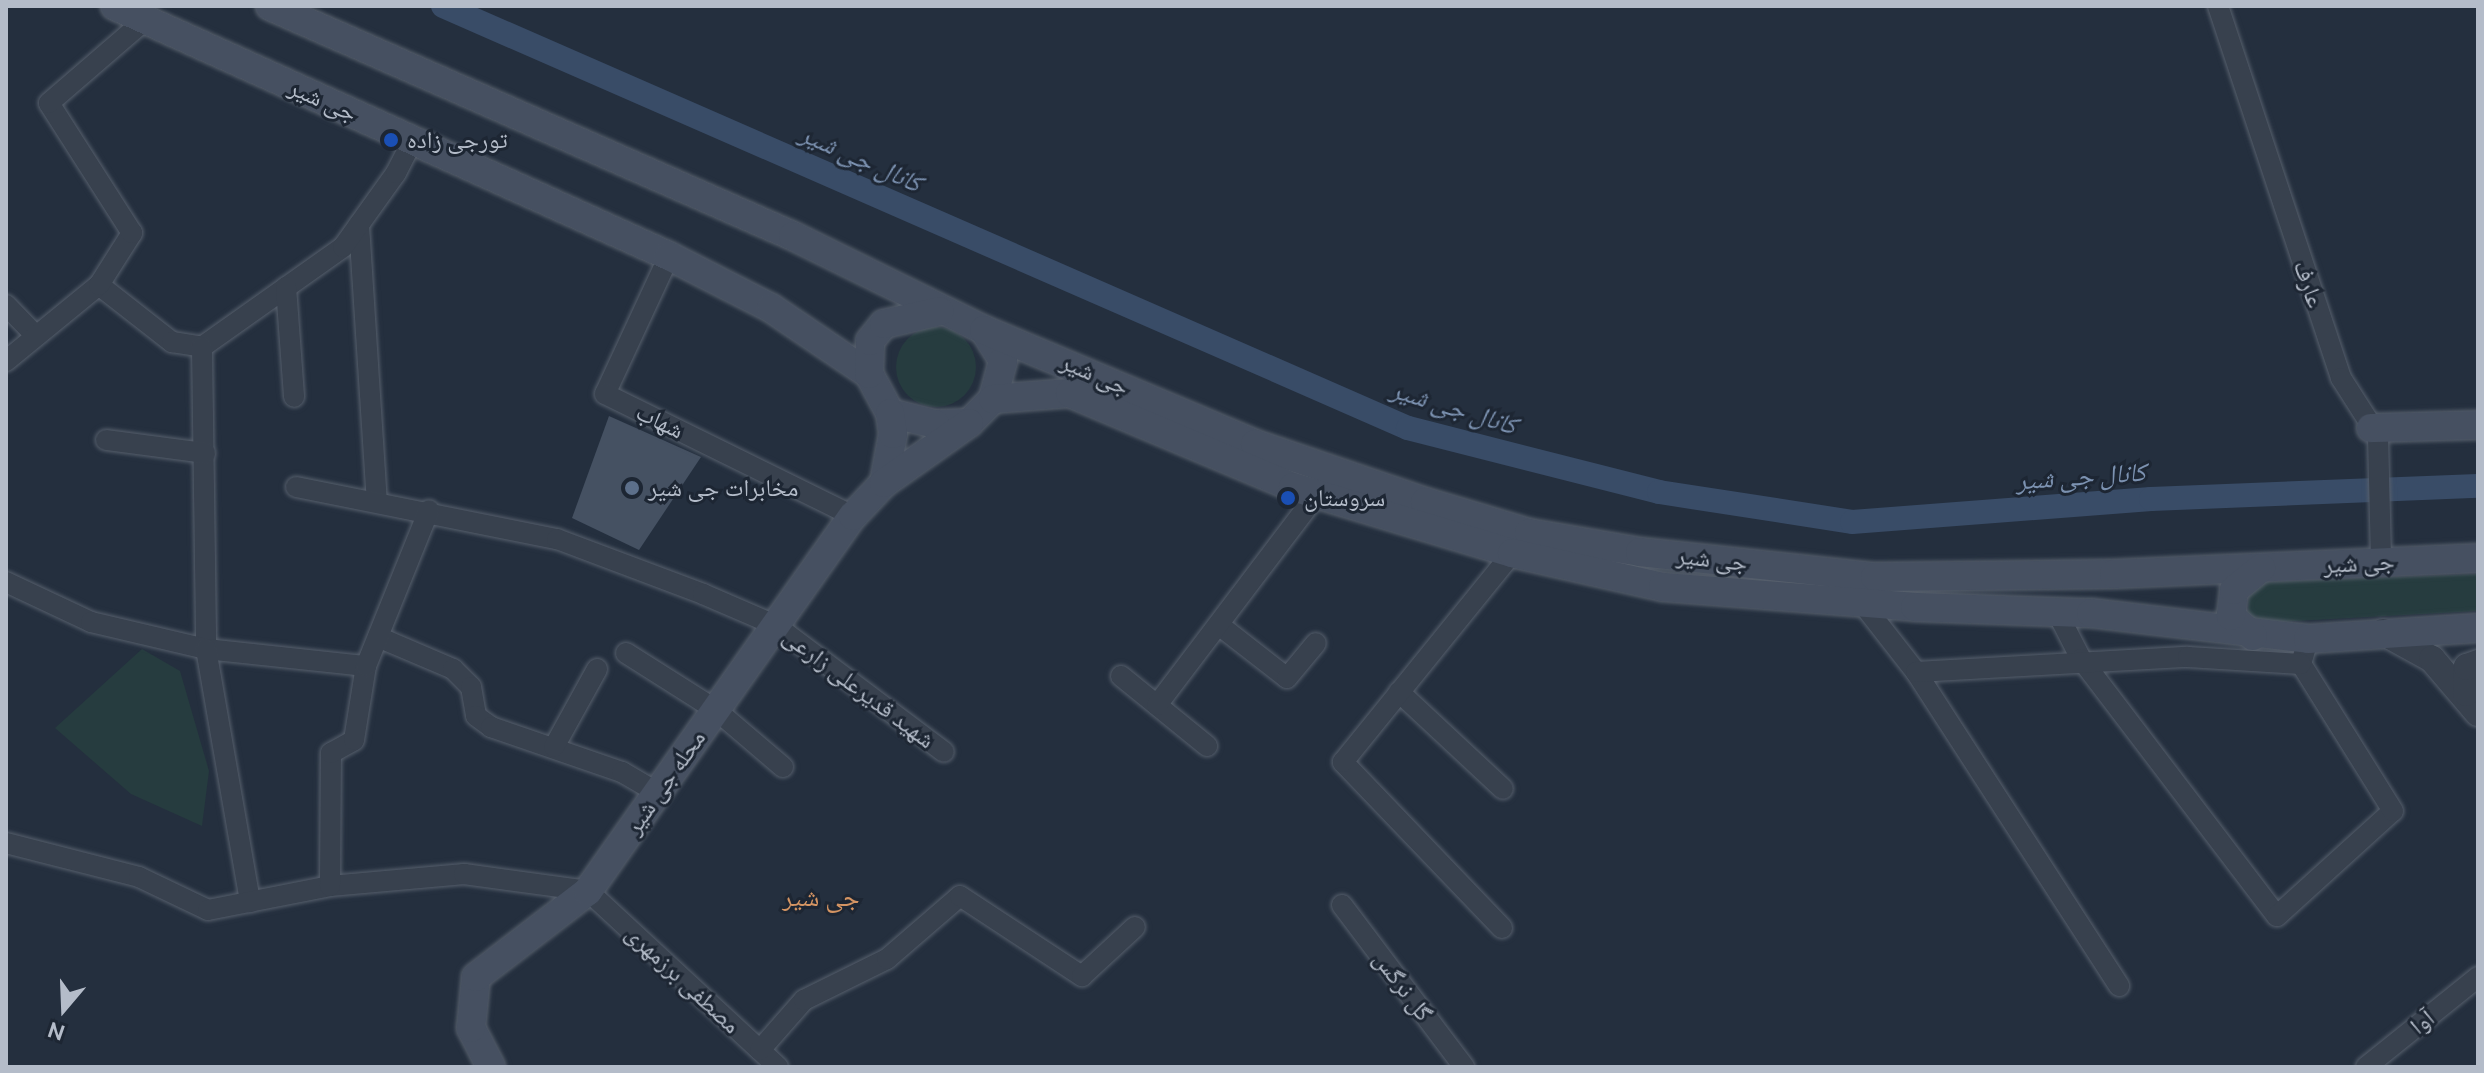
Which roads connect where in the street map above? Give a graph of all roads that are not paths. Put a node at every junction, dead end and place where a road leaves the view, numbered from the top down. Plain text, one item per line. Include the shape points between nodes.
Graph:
1 (115, 6) edge
2 (270, 6) edge
3 (2218, 6) edge
4 (145, 20) junction
5 (413, 140) junction
6 (359, 225) junction
7 (669, 256) junction
8 (99, 285) junction
9 (286, 287) junction
10 (6, 305) edge
11 (940, 311) junction
12 (984, 330) junction
13 (36, 336) junction
14 (202, 347) junction
15 (6, 361) edge
16 (869, 374) junction
17 (294, 397) dead end
18 (993, 399) junction
19 (890, 413) junction
20 (969, 423) junction
21 (2478, 425) edge
22 (2374, 432) junction
23 (106, 440) dead end
24 (205, 453) junction
25 (884, 483) junction
26 (296, 487) dead end
27 (1318, 493) junction
28 (377, 501) junction
29 (429, 510) junction
30 (853, 516) junction
31 (1512, 553) junction
32 (2478, 558) edge
33 (2381, 561) junction
34 (2261, 568) junction
35 (6, 582) edge
36 (1862, 603) junction
37 (2057, 612) junction
38 (775, 625) junction
39 (1219, 625) junction
40 (2478, 628) edge
41 (2383, 632) junction
42 (2253, 636) junction
43 (378, 637) junction
44 (1316, 643) dead end
45 (206, 649) junction
46 (2305, 652) junction
47 (626, 653) dead end
48 (2081, 659) junction
49 (2478, 663) edge
50 (366, 666) junction
51 (597, 669) dead end
52 (1916, 672) junction
53 (1121, 676) dead end
54 (1399, 692) junction
55 (2472, 703) edge
56 (1157, 705) junction
57 (716, 710) junction
58 (1207, 746) dead end
59 (554, 747) junction
60 (944, 752) dead end
61 (783, 767) dead end
62 (1503, 789) dead end
63 (658, 793) junction
64 (6, 843) edge
65 (330, 886) junction
66 (588, 891) junction
67 (250, 902) junction
68 (1342, 905) dead end
69 (1135, 927) dead end
70 (1502, 928) dead end
71 (2478, 977) edge
72 (2119, 986) dead end
73 (760, 1050) junction
74 (491, 1067) edge
75 (778, 1067) edge
76 (1464, 1067) edge
77 (2366, 1067) edge

1 - 4 main road, جی شیر
2 - 11 main road via 793,236
3 - 22 street, عارف via 2341,378
4 - 5 main road, جی شیر
4 - 8 street via 49,103 132,233
5 - 6 street
5 - 7 main road, جی شیر
6 - 9 street via 343,247
6 - 28 street
7 - 16 main road, جی شیر via 771,308
7 - 30 street, شهاب via 605,394
8 - 13 street
8 - 14 street via 172,342
9 - 14 street
9 - 17 street
10 - 13 street
11 - 12 main road
11 - 16 main road via 884,324 870,341
12 - 18 main road via 1003,361
12 - 34 main road, جی شیر via 1255,444 1529,533 1640,552 1875,577
13 - 15 street
14 - 24 street
16 - 19 main road
18 - 20 main road
18 - 27 main road, جی شیر via 1070,393
19 - 20 main road via 935,424
19 - 25 main road via 893,434
20 - 25 main road, محله جی شیر
21 - 22 main road
22 - 33 street, عارف
23 - 24 street
24 - 45 street
25 - 30 main road, محله جی شیر
26 - 28 street, شهید قدیرعلی زارعی
27 - 31 main road, جی شیر
27 - 39 street
28 - 29 street, شهید قدیرعلی زارعی
29 - 38 street, شهید قدیرعلی زارعی via 557,539
29 - 43 street
30 - 38 main road, محله جی شیر
31 - 36 main road, جی شیر via 1663,587
31 - 54 street
32 - 33 main road, جی شیر
33 - 34 main road, جی شیر
34 - 42 main road via 2234,590 2231,616
35 - 45 street via 91,622
36 - 37 main road, جی شیر
36 - 52 street
37 - 42 main road, جی شیر
37 - 48 street
38 - 57 main road, محله جی شیر
38 - 60 street, شهید قدیرعلی زارعی
39 - 44 street via 1287,678
39 - 56 street
40 - 41 main road, جی شیر
41 - 46 main road, جی شیر
41 - 55 street via 2432,659
42 - 46 main road, جی شیر
43 - 50 street
43 - 59 street via 453,669 471,687 476,716 491,727
45 - 50 street
45 - 67 street via 232,824
46 - 48 street
46 - 48 street via 2393,811 2277,916
47 - 57 street
48 - 52 street
49 - 55 street via 2467,667
50 - 65 street via 354,740 331,753
51 - 59 street
52 - 72 street
53 - 56 street
54 - 62 street
54 - 70 street via 1343,762
56 - 58 street
57 - 61 street
57 - 63 main road, محله جی شیر
59 - 63 street via 622,772
63 - 66 main road, محله جی شیر
64 - 67 street via 139,877 208,910
65 - 66 street via 464,874
65 - 67 street
66 - 73 street, مصطفی برزمهری
66 - 74 main road, محله جی شیر via 476,977 471,1028
68 - 76 street, گل نرگس
69 - 73 street via 1082,976 960,896 887,959 804,1000
71 - 77 street, آوا
73 - 75 street, مصطفی برزمهری

